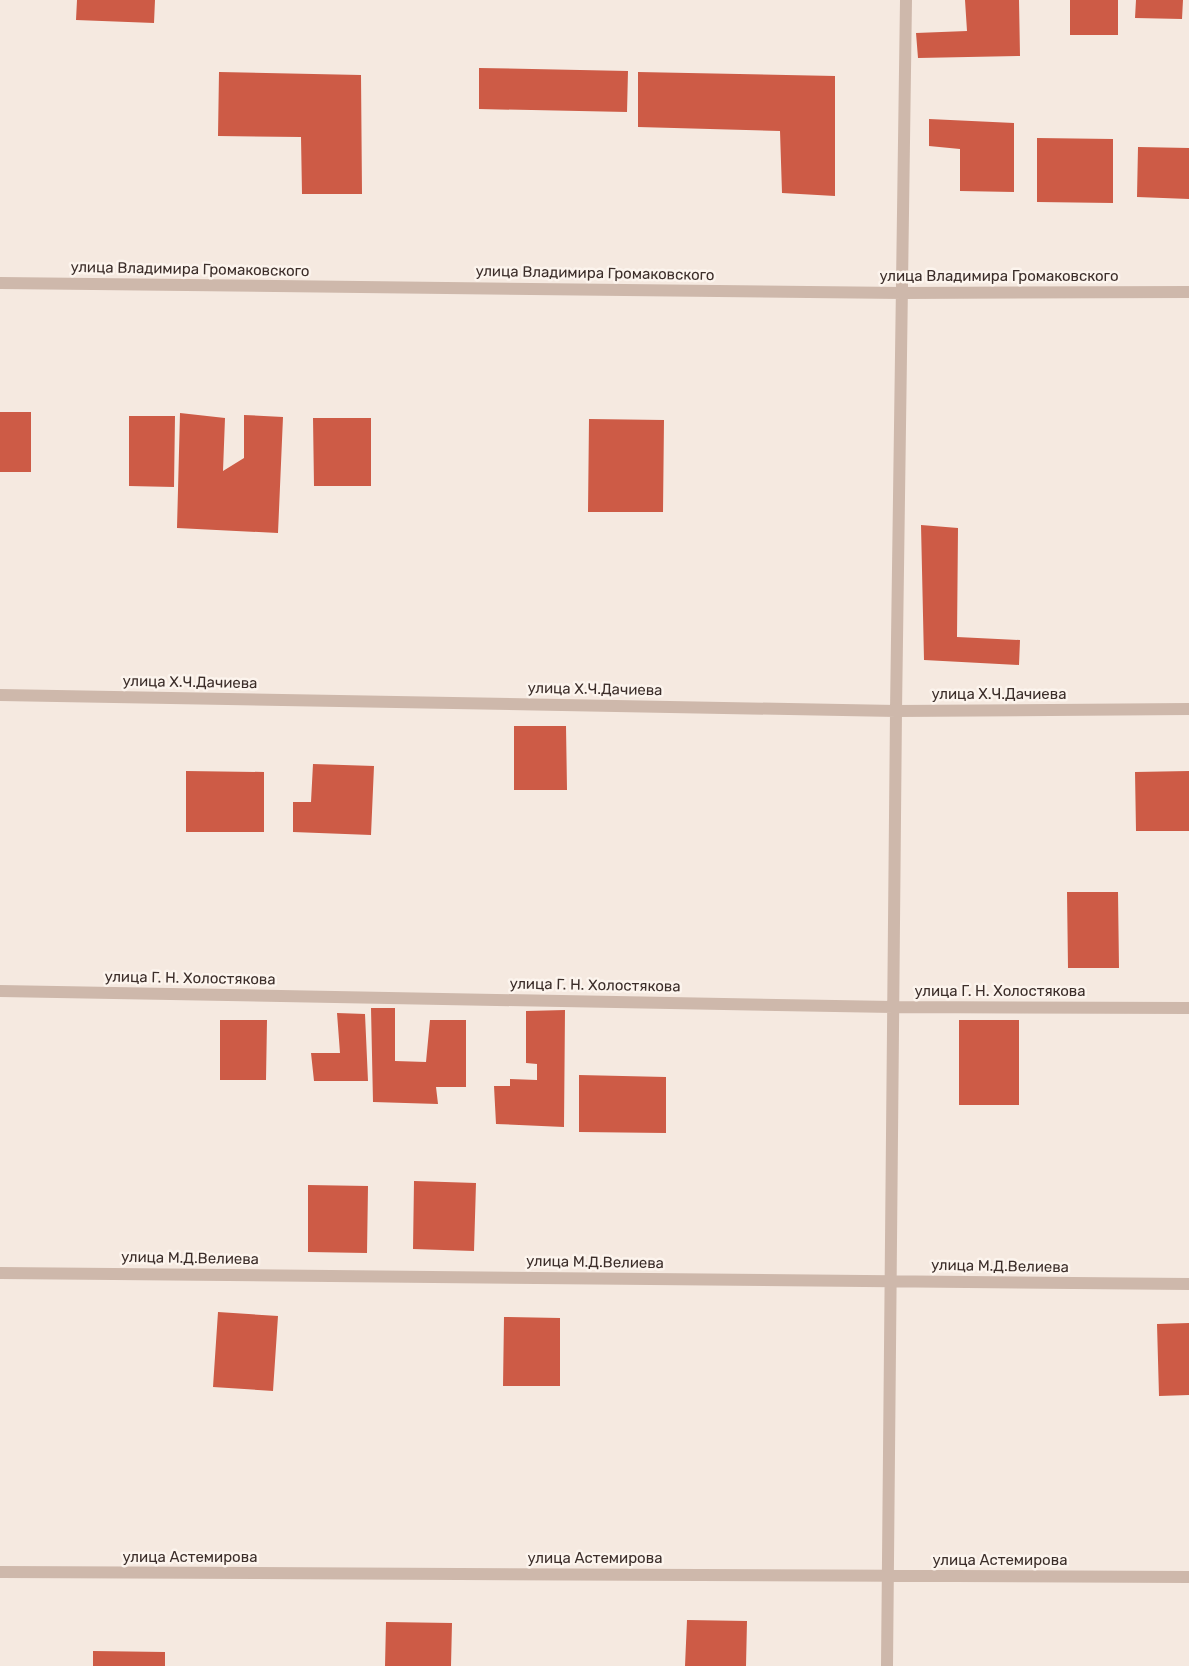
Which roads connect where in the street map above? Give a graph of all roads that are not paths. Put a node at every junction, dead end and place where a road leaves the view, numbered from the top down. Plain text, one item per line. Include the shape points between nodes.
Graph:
1 (906, 0) edge
2 (0, 284) edge
3 (1189, 292) edge
4 (902, 293) junction
5 (0, 695) edge
6 (1189, 710) edge
7 (896, 711) junction
8 (0, 991) edge
9 (893, 1006) junction
10 (1189, 1008) edge
11 (0, 1273) edge
12 (891, 1282) junction
13 (1189, 1284) edge
14 (0, 1572) edge
15 (888, 1576) junction
16 (1189, 1577) edge
17 (887, 1666) edge

1 - 4 street
2 - 4 street, улица Владимира Громаковского
3 - 4 street, улица Владимира Громаковского
4 - 7 street
5 - 7 street, улица Х.Ч.Дачиева
6 - 7 street, улица Х.Ч.Дачиева
7 - 9 street
8 - 9 street, улица Г. Н. Холостякова
9 - 10 street, улица Г. Н. Холостякова
9 - 12 street
11 - 12 street, улица М.Д.Велиева
12 - 13 street, улица М.Д.Велиева
12 - 15 street
14 - 15 street, улица Астемирова
15 - 16 street, улица Астемирова
15 - 17 street

